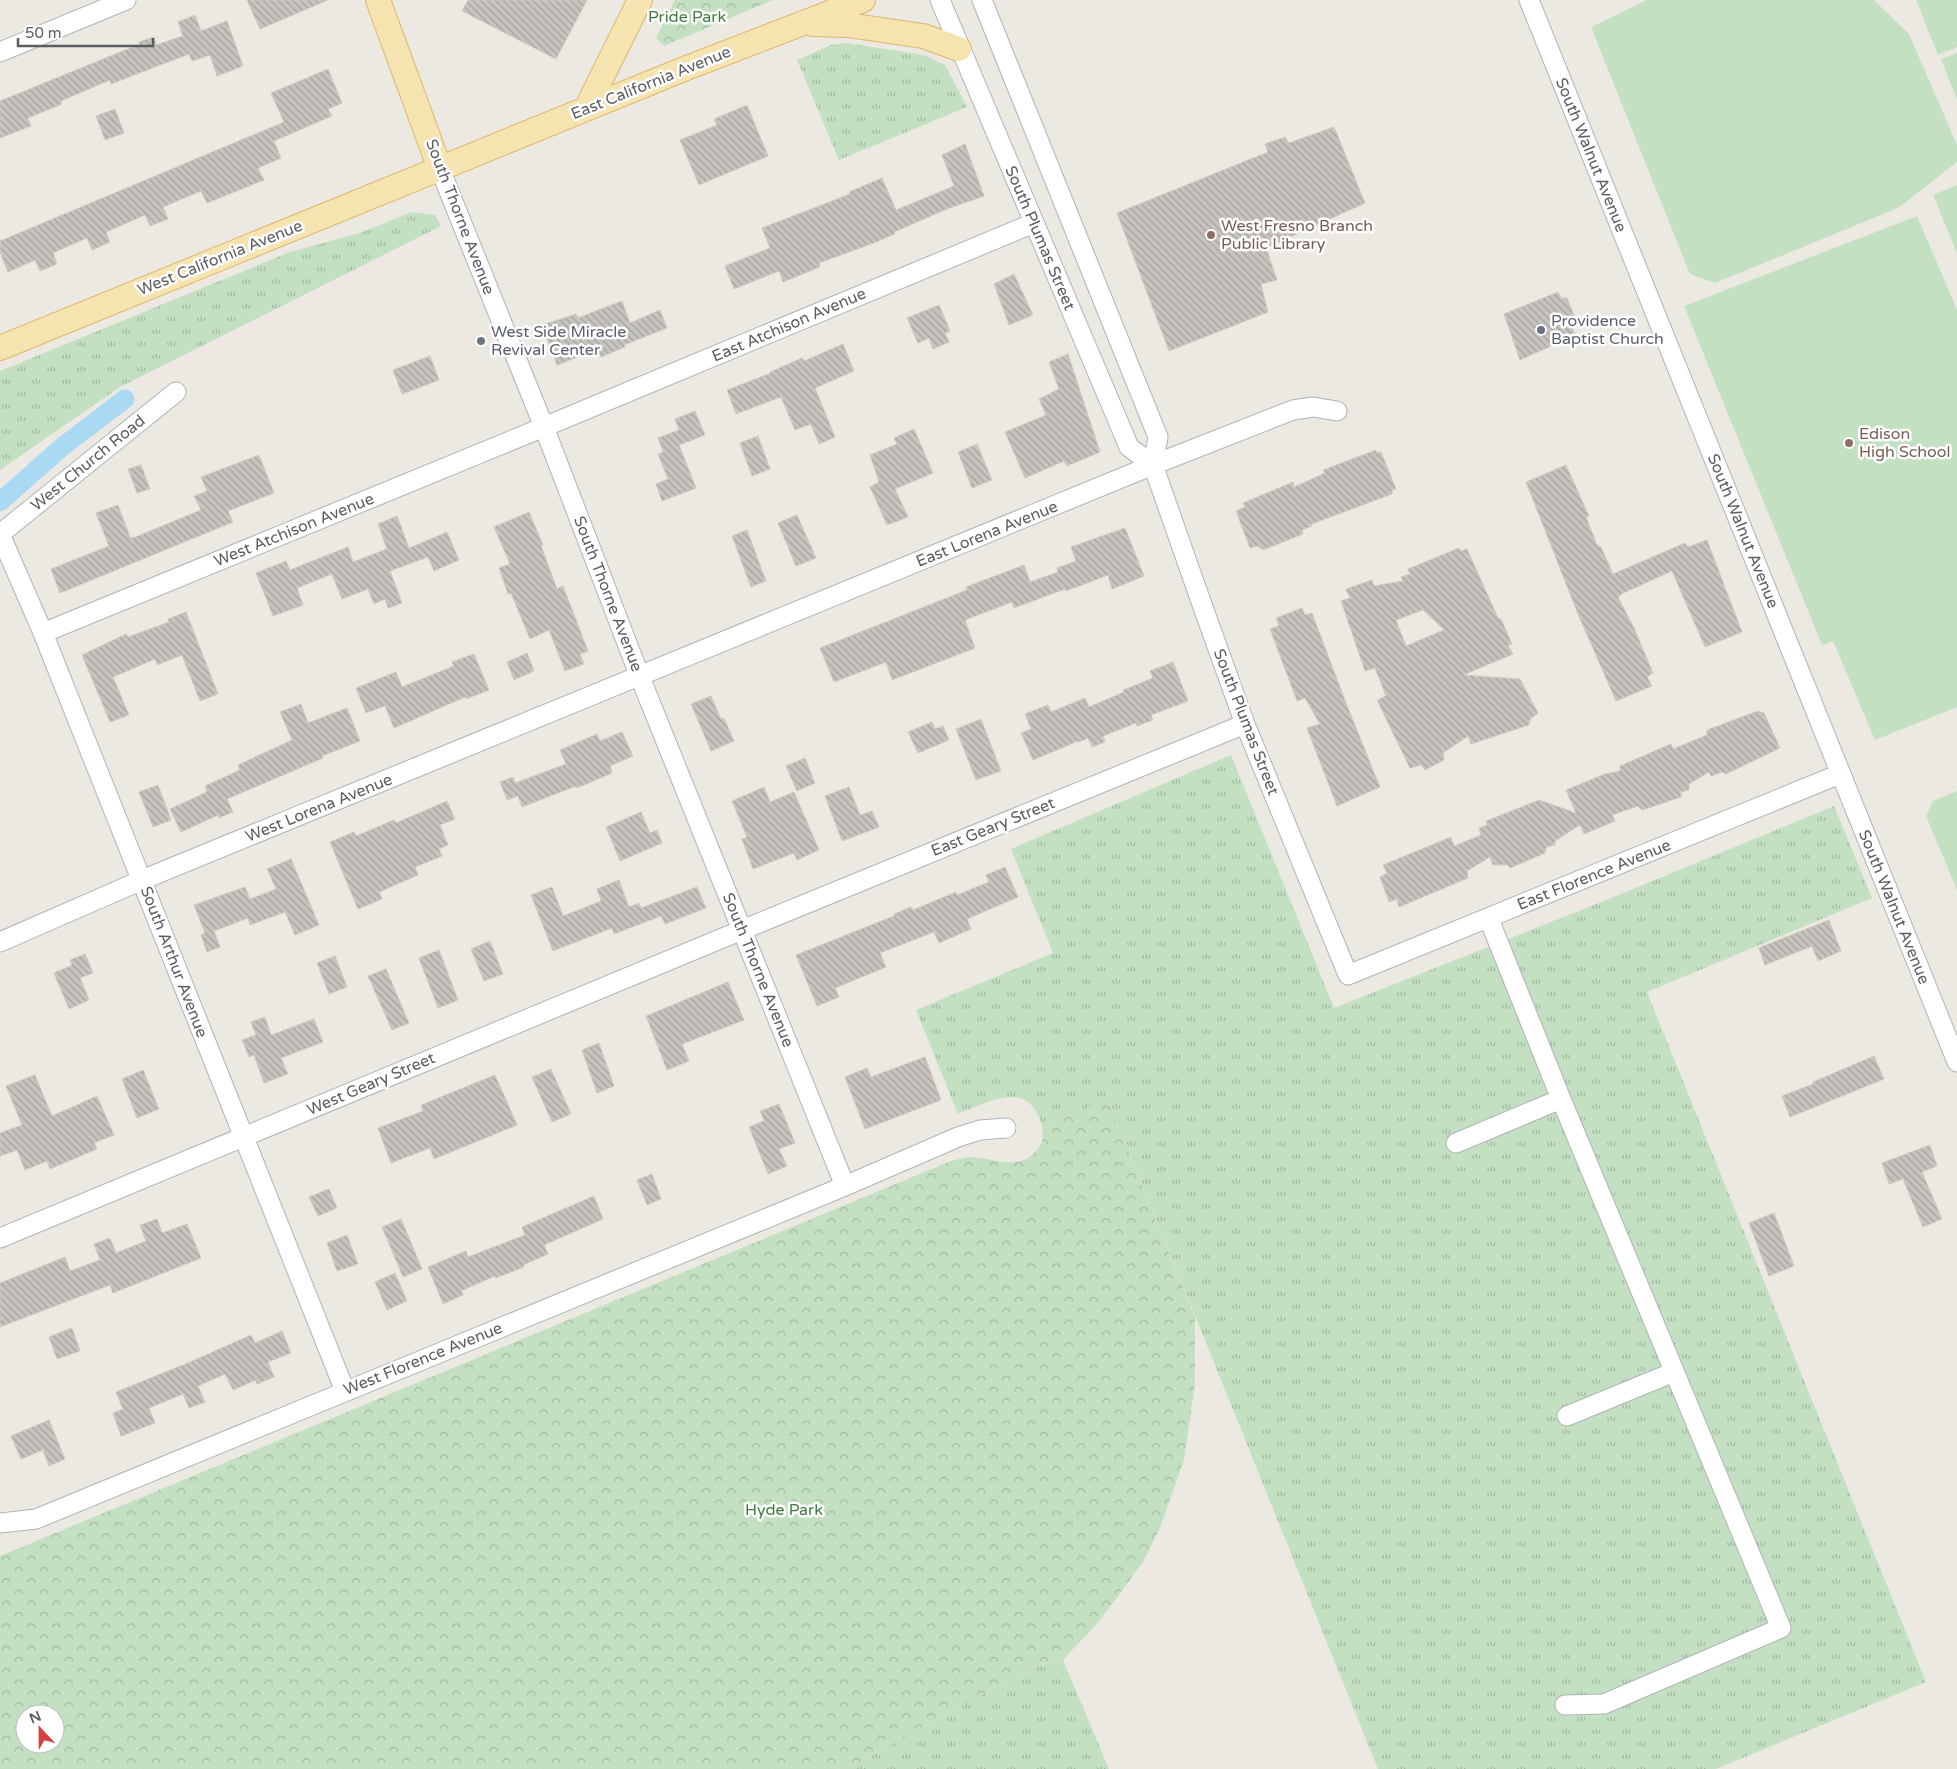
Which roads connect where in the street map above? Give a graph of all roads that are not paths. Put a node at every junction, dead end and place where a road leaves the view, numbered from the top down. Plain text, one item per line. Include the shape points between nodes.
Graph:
1 (126, 0) edge
2 (378, 0) edge
3 (640, 0) edge
4 (863, 0) edge
5 (940, 0) edge
6 (982, 0) edge
7 (1529, 0) edge
8 (801, 24) junction
9 (959, 48) junction
10 (0, 52) edge
11 (586, 109) junction
12 (440, 169) junction
13 (1034, 223) junction
14 (0, 348) edge
15 (176, 392) dead end
16 (1337, 411) dead end
17 (544, 427) junction
18 (1154, 465) junction
19 (0, 534) edge
20 (43, 633) junction
21 (640, 677) junction
22 (1245, 724) junction
23 (1840, 774) junction
24 (142, 880) junction
25 (1489, 919) junction
26 (742, 930) junction
27 (0, 942) edge
28 (1348, 976) joint
29 (1957, 1062) edge
30 (1561, 1099) junction
31 (1006, 1128) dead end
32 (243, 1137) junction
33 (1456, 1143) dead end
34 (845, 1186) junction
35 (0, 1238) edge
36 (1674, 1372) junction
37 (345, 1391) junction
38 (1567, 1416) dead end
39 (0, 1524) edge
40 (1566, 1705) dead end

1 - 10 street
2 - 12 main road, South Thorne Avenue
3 - 11 main road
4 - 8 main road, East California Avenue
5 - 9 street, South Plumas Street
6 - 18 street, South Plumas Street via 1158,437
7 - 23 street, South Walnut Avenue
8 - 9 main road via 848,25 923,36
8 - 11 main road, East California Avenue
9 - 13 street, South Plumas Street
11 - 12 main road, East California Avenue
12 - 14 main road, West California Avenue
12 - 17 street, South Thorne Avenue
13 - 17 street, East Atchison Avenue
13 - 18 street, South Plumas Street via 1129,447
15 - 19 street, West Church Road
16 - 18 street, East Lorena Avenue via 1313,407 1292,410
17 - 20 street, West Atchison Avenue
17 - 21 street, South Thorne Avenue
18 - 21 street, East Lorena Avenue
18 - 22 street, South Plumas Street
19 - 20 street, South Arthur Avenue
20 - 24 street, South Arthur Avenue
21 - 24 street, West Lorena Avenue
21 - 26 street, South Thorne Avenue
22 - 26 street, East Geary Street
22 - 28 street, South Plumas Street
23 - 25 street, East Florence Avenue
23 - 29 street, South Walnut Avenue
24 - 27 street, West Lorena Avenue
24 - 32 street, South Arthur Avenue
25 - 28 street, East Florence Avenue
25 - 30 street
26 - 32 street, West Geary Street
26 - 34 street, South Thorne Avenue
30 - 33 street
30 - 36 street
31 - 34 street via 980,1130 958,1137
32 - 35 street, West Geary Street
32 - 37 street, South Arthur Avenue
34 - 37 street, West Florence Avenue
36 - 38 street
36 - 40 street via 1780,1628 1604,1704
37 - 39 street, West Florence Avenue via 36,1519

